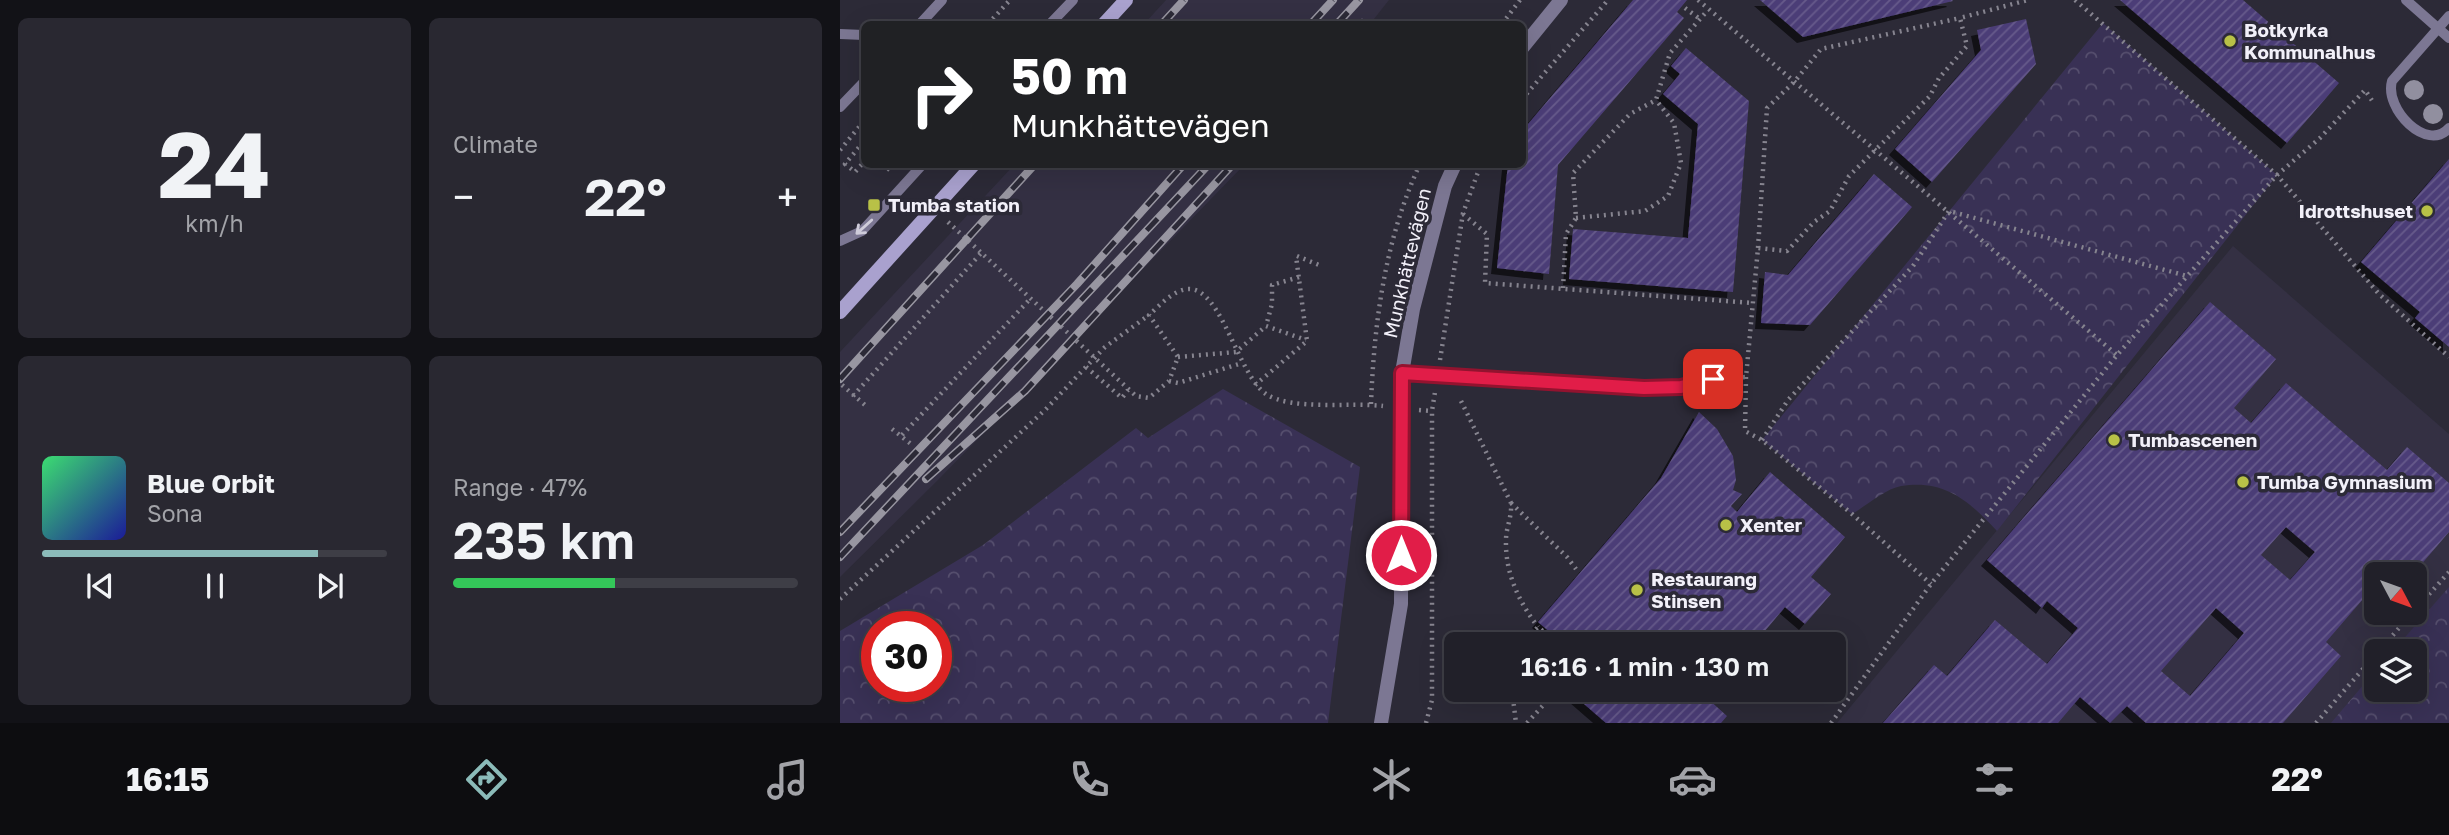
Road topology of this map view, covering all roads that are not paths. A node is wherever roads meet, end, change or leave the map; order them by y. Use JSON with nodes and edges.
{"nodes":[{"id":1,"x":942,"y":0,"type":"edge"},
{"id":2,"x":1073,"y":0,"type":"edge"},
{"id":3,"x":1126,"y":0,"type":"edge"},
{"id":4,"x":1562,"y":0,"type":"edge"},
{"id":5,"x":2406,"y":0,"type":"edge"},
{"id":6,"x":2449,"y":16,"type":"edge"},
{"id":7,"x":923,"y":21,"type":"edge"},
{"id":8,"x":1053,"y":21,"type":"edge"},
{"id":9,"x":1107,"y":21,"type":"edge"},
{"id":10,"x":2438,"y":28,"type":"junction"},
{"id":11,"x":840,"y":34,"type":"edge"},
{"id":12,"x":861,"y":35,"type":"edge"},
{"id":13,"x":2449,"y":38,"type":"edge"},
{"id":14,"x":1526,"y":43,"type":"edge"},
{"id":15,"x":861,"y":85,"type":"edge"},
{"id":16,"x":840,"y":107,"type":"edge"},
{"id":17,"x":2449,"y":128,"type":"edge"},
{"id":18,"x":919,"y":168,"type":"edge"},
{"id":19,"x":970,"y":168,"type":"edge"},
{"id":20,"x":1453,"y":168,"type":"edge"},
{"id":21,"x":840,"y":241,"type":"edge"},
{"id":22,"x":840,"y":312,"type":"edge"},
{"id":23,"x":1402,"y":373,"type":"junction"},
{"id":24,"x":1713,"y":379,"type":"road end"},
{"id":25,"x":1381,"y":723,"type":"edge"}],
"edges":[{"from":1,"to":7,"type":"lane"},
{"from":2,"to":8,"type":"lane"},
{"from":3,"to":9,"type":"main road"},
{"from":4,"to":14,"type":"street"},
{"from":5,"to":10,"type":"lane"},
{"from":6,"to":10,"type":"lane"},
{"from":10,"to":13,"type":"lane"},
{"from":10,"to":17,"type":"lane"},
{"from":11,"to":12,"type":"lane"},
{"from":15,"to":16,"type":"lane"},
{"from":18,"to":21,"type":"lane","one_way":true},
{"from":19,"to":22,"type":"main road"},
{"from":20,"to":23,"type":"street","name":"Munkhättevägen"},
{"from":23,"to":24,"type":"lane"},
{"from":23,"to":25,"type":"street","name":"Munkhättevägen"}]}
